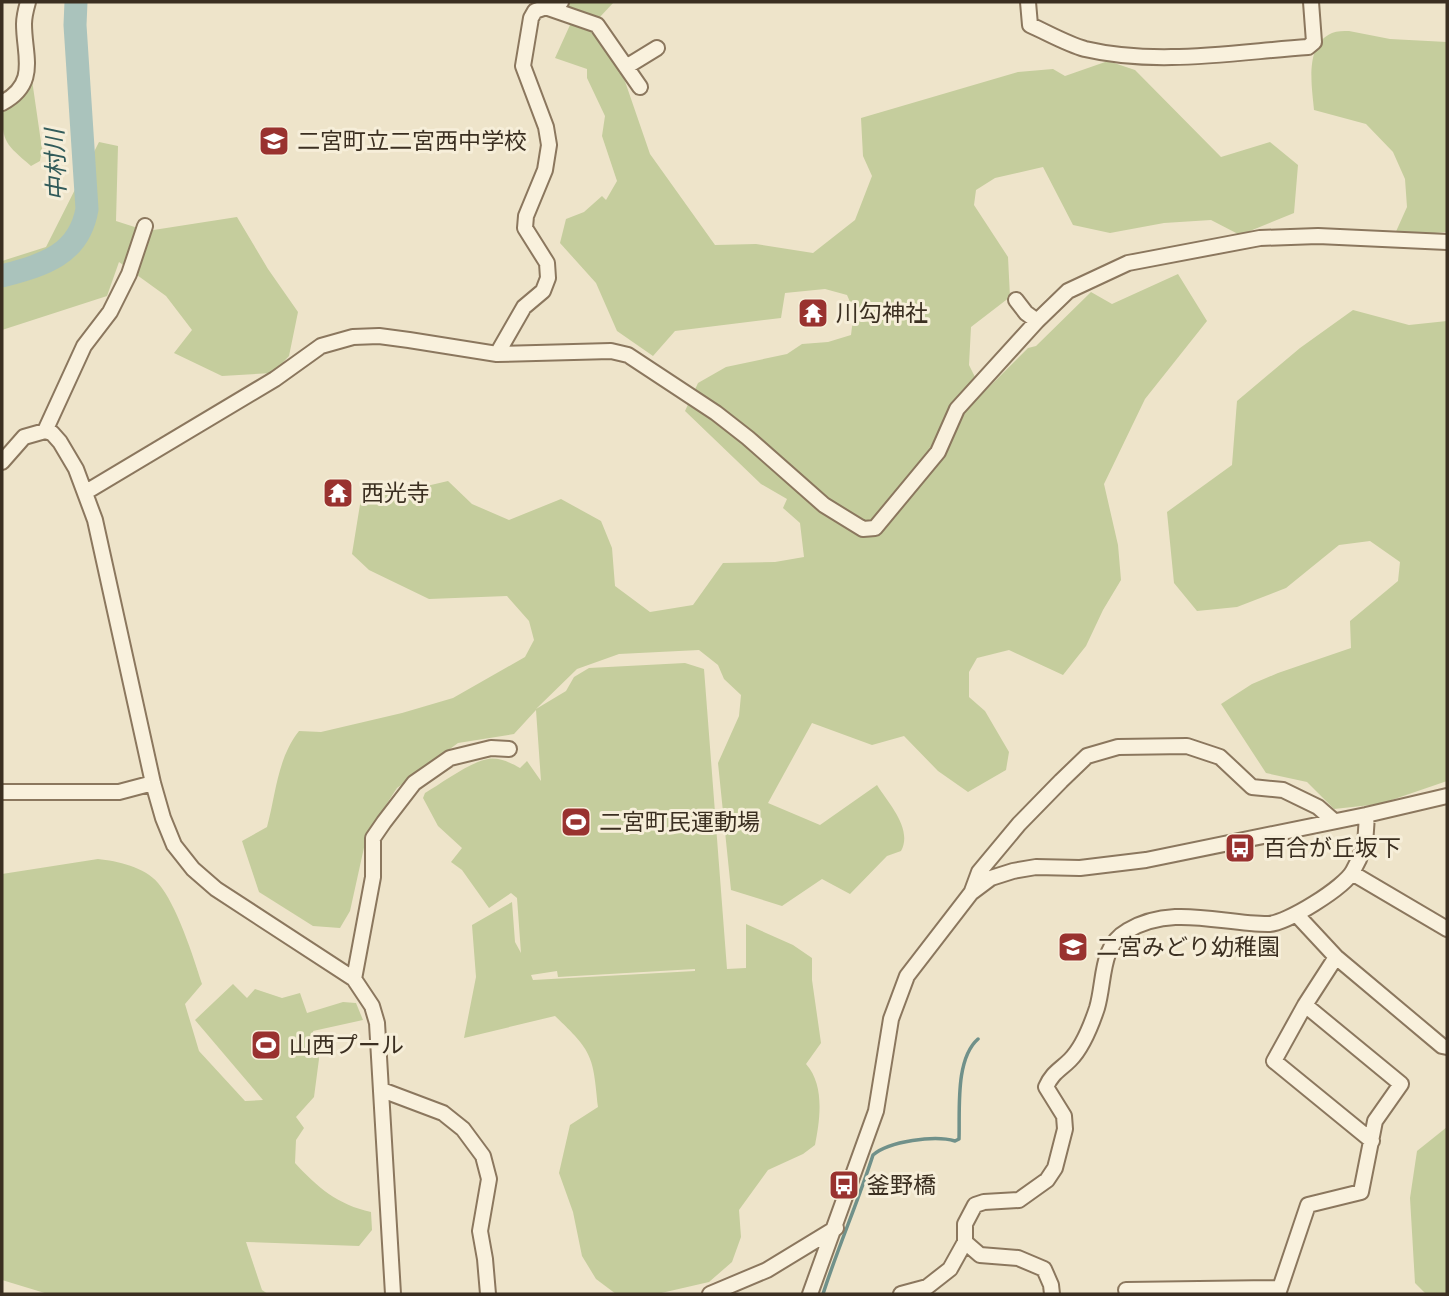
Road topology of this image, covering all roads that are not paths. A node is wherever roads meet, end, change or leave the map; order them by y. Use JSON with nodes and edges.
{"nodes":[{"id":1,"x":28,"y":2,"type":"edge"},
{"id":2,"x":561,"y":2,"type":"edge"},
{"id":3,"x":1028,"y":2,"type":"edge"},
{"id":4,"x":1311,"y":2,"type":"edge"},
{"id":5,"x":545,"y":7,"type":"junction"},
{"id":6,"x":658,"y":48,"type":"dead end"},
{"id":7,"x":626,"y":67,"type":"junction"},
{"id":8,"x":640,"y":87,"type":"dead end"},
{"id":9,"x":2,"y":103,"type":"edge"},
{"id":10,"x":145,"y":226,"type":"dead end"},
{"id":11,"x":1447,"y":242,"type":"edge"},
{"id":12,"x":1016,"y":300,"type":"dead end"},
{"id":13,"x":1037,"y":321,"type":"junction"},
{"id":14,"x":497,"y":354,"type":"junction"},
{"id":15,"x":46,"y":431,"type":"junction"},
{"id":16,"x":2,"y":462,"type":"edge"},
{"id":17,"x":86,"y":492,"type":"junction"},
{"id":18,"x":509,"y":749,"type":"dead end"},
{"id":19,"x":153,"y":783,"type":"junction"},
{"id":20,"x":2,"y":792,"type":"edge"},
{"id":21,"x":1447,"y":796,"type":"edge"},
{"id":22,"x":1366,"y":815,"type":"junction"},
{"id":23,"x":1334,"y":821,"type":"junction"},
{"id":24,"x":1352,"y":873,"type":"junction"},
{"id":25,"x":971,"y":893,"type":"junction"},
{"id":26,"x":1296,"y":914,"type":"junction"},
{"id":27,"x":1447,"y":929,"type":"edge"},
{"id":28,"x":1336,"y":957,"type":"junction"},
{"id":29,"x":354,"y":979,"type":"junction"},
{"id":30,"x":1305,"y":1005,"type":"junction"},
{"id":31,"x":1447,"y":1047,"type":"edge"},
{"id":32,"x":382,"y":1090,"type":"junction"},
{"id":33,"x":1372,"y":1141,"type":"junction"},
{"id":34,"x":836,"y":1228,"type":"junction"},
{"id":35,"x":965,"y":1242,"type":"junction"},
{"id":36,"x":1126,"y":1290,"type":"dead end"},
{"id":37,"x":1279,"y":1291,"type":"edge"},
{"id":38,"x":393,"y":1294,"type":"edge"},
{"id":39,"x":488,"y":1294,"type":"edge"},
{"id":40,"x":710,"y":1294,"type":"edge"},
{"id":41,"x":810,"y":1294,"type":"edge"},
{"id":42,"x":901,"y":1294,"type":"edge"},
{"id":43,"x":1052,"y":1294,"type":"edge"}],
"edges":[{"from":1,"to":9,"type":"street"},
{"from":2,"to":5,"type":"street"},
{"from":3,"to":4,"type":"street"},
{"from":5,"to":7,"type":"street"},
{"from":5,"to":14,"type":"street"},
{"from":6,"to":7,"type":"street"},
{"from":7,"to":8,"type":"street"},
{"from":10,"to":15,"type":"street"},
{"from":11,"to":13,"type":"street"},
{"from":12,"to":13,"type":"street"},
{"from":13,"to":14,"type":"street"},
{"from":14,"to":17,"type":"street"},
{"from":15,"to":16,"type":"street"},
{"from":15,"to":17,"type":"street"},
{"from":17,"to":19,"type":"street"},
{"from":18,"to":29,"type":"street"},
{"from":19,"to":20,"type":"street"},
{"from":19,"to":29,"type":"street"},
{"from":21,"to":22,"type":"street"},
{"from":22,"to":23,"type":"street"},
{"from":22,"to":24,"type":"street"},
{"from":23,"to":25,"type":"street"},
{"from":23,"to":25,"type":"street"},
{"from":24,"to":26,"type":"street"},
{"from":24,"to":27,"type":"street"},
{"from":25,"to":34,"type":"street"},
{"from":26,"to":28,"type":"street"},
{"from":26,"to":35,"type":"street"},
{"from":28,"to":30,"type":"street"},
{"from":28,"to":31,"type":"street"},
{"from":29,"to":32,"type":"street"},
{"from":30,"to":33,"type":"street"},
{"from":30,"to":33,"type":"street"},
{"from":32,"to":38,"type":"street"},
{"from":32,"to":39,"type":"street"},
{"from":33,"to":37,"type":"street"},
{"from":34,"to":40,"type":"street"},
{"from":34,"to":41,"type":"street"},
{"from":35,"to":42,"type":"street"},
{"from":35,"to":43,"type":"street"},
{"from":36,"to":37,"type":"street"}]}
